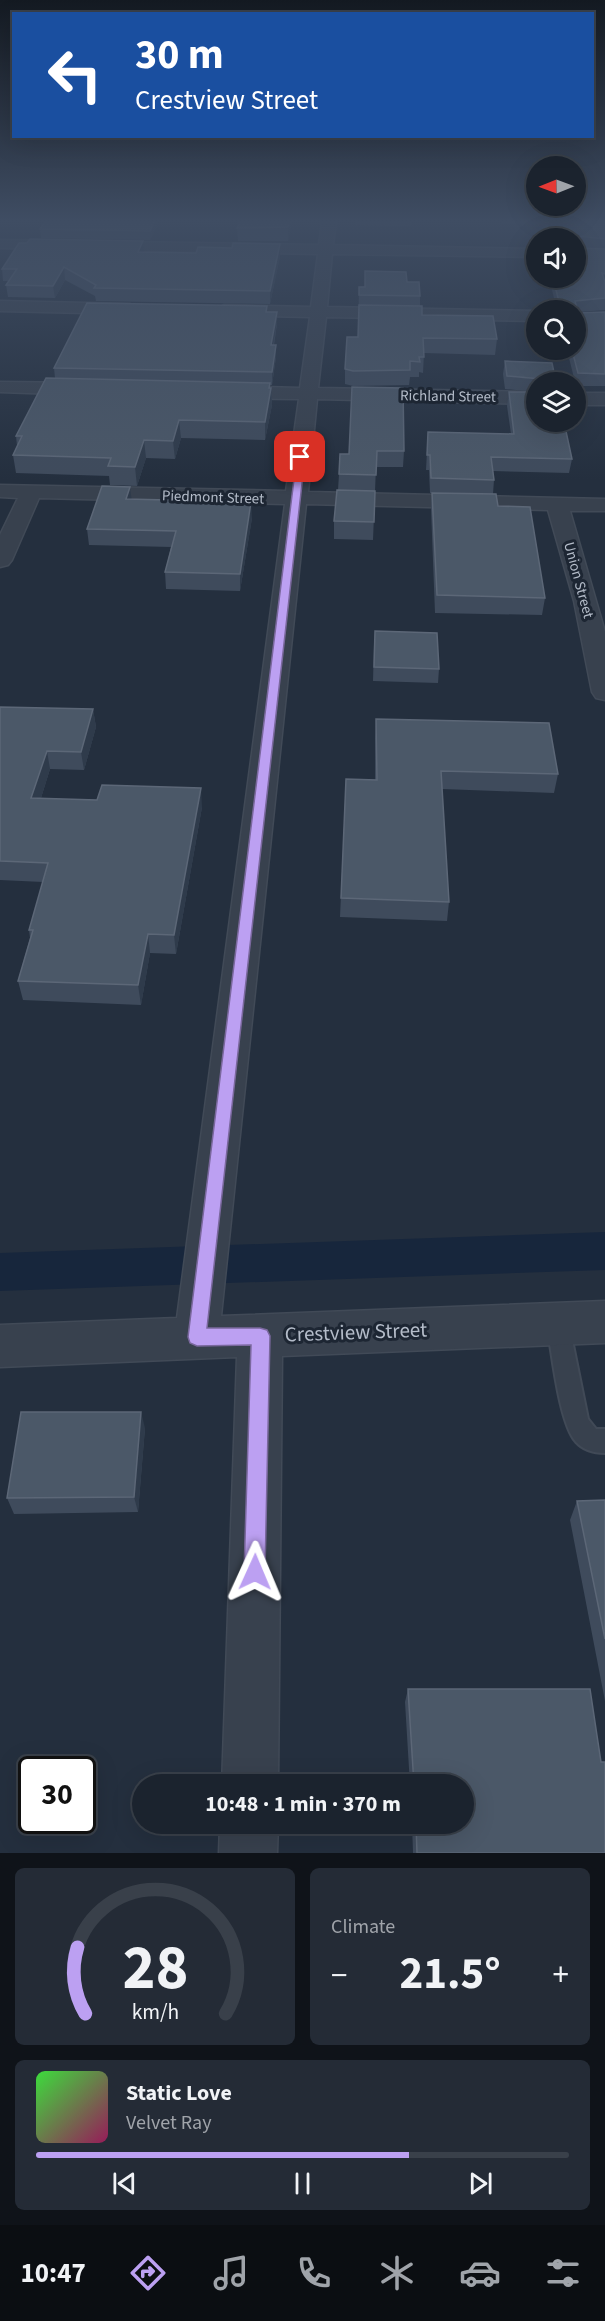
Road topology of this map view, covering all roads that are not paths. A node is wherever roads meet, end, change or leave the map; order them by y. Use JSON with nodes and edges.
{"nodes":[{"id":1,"x":70,"y":307,"type":"edge"},
{"id":2,"x":320,"y":307,"type":"edge"},
{"id":3,"x":142,"y":309,"type":"edge"},
{"id":4,"x":212,"y":310,"type":"edge"},
{"id":5,"x":319,"y":312,"type":"junction"},
{"id":6,"x":526,"y":316,"type":"edge"},
{"id":7,"x":0,"y":387,"type":"edge"},
{"id":8,"x":107,"y":389,"type":"edge"},
{"id":9,"x":213,"y":392,"type":"edge"},
{"id":10,"x":308,"y":394,"type":"junction"},
{"id":11,"x":526,"y":398,"type":"edge"},
{"id":12,"x":586,"y":399,"type":"edge"},
{"id":13,"x":605,"y":399,"type":"edge"},
{"id":14,"x":0,"y":491,"type":"edge"},
{"id":15,"x":31,"y":492,"type":"junction"},
{"id":16,"x":296,"y":499,"type":"junction"},
{"id":17,"x":557,"y":504,"type":"junction"},
{"id":18,"x":605,"y":505,"type":"edge"},
{"id":19,"x":0,"y":560,"type":"edge"},
{"id":20,"x":605,"y":692,"type":"edge"},
{"id":21,"x":199,"y":1319,"type":"junction"},
{"id":22,"x":605,"y":1322,"type":"edge"},
{"id":23,"x":558,"y":1324,"type":"junction"},
{"id":24,"x":260,"y":1336,"type":"junction"},
{"id":25,"x":0,"y":1346,"type":"edge"},
{"id":26,"x":605,"y":1441,"type":"edge"},
{"id":27,"x":250,"y":1774,"type":"edge"},
{"id":28,"x":249,"y":1834,"type":"edge"},
{"id":29,"x":248,"y":1853,"type":"edge"}],
"edges":[{"from":1,"to":3,"type":"street"},
{"from":2,"to":5,"type":"street"},
{"from":4,"to":5,"type":"street"},
{"from":5,"to":6,"type":"street"},
{"from":5,"to":10,"type":"street"},
{"from":7,"to":8,"type":"street"},
{"from":9,"to":10,"type":"street","name":"Richland Street"},
{"from":10,"to":11,"type":"street","name":"Richland Street"},
{"from":10,"to":16,"type":"street"},
{"from":12,"to":13,"type":"street"},
{"from":14,"to":15,"type":"street","name":"Piedmont Street"},
{"from":15,"to":16,"type":"street","name":"Piedmont Street"},
{"from":15,"to":19,"type":"street"},
{"from":16,"to":17,"type":"street","name":"Piedmont Street"},
{"from":16,"to":21,"type":"street"},
{"from":17,"to":18,"type":"street","name":"Piedmont Street"},
{"from":17,"to":20,"type":"street","name":"Union Street"},
{"from":21,"to":24,"type":"street","name":"Crestview Street"},
{"from":21,"to":25,"type":"street","name":"Crestview Street"},
{"from":22,"to":23,"type":"street","name":"Crestview Street"},
{"from":23,"to":24,"type":"street","name":"Crestview Street"},
{"from":23,"to":26,"type":"lane"},
{"from":24,"to":27,"type":"street"},
{"from":28,"to":29,"type":"street"}]}
